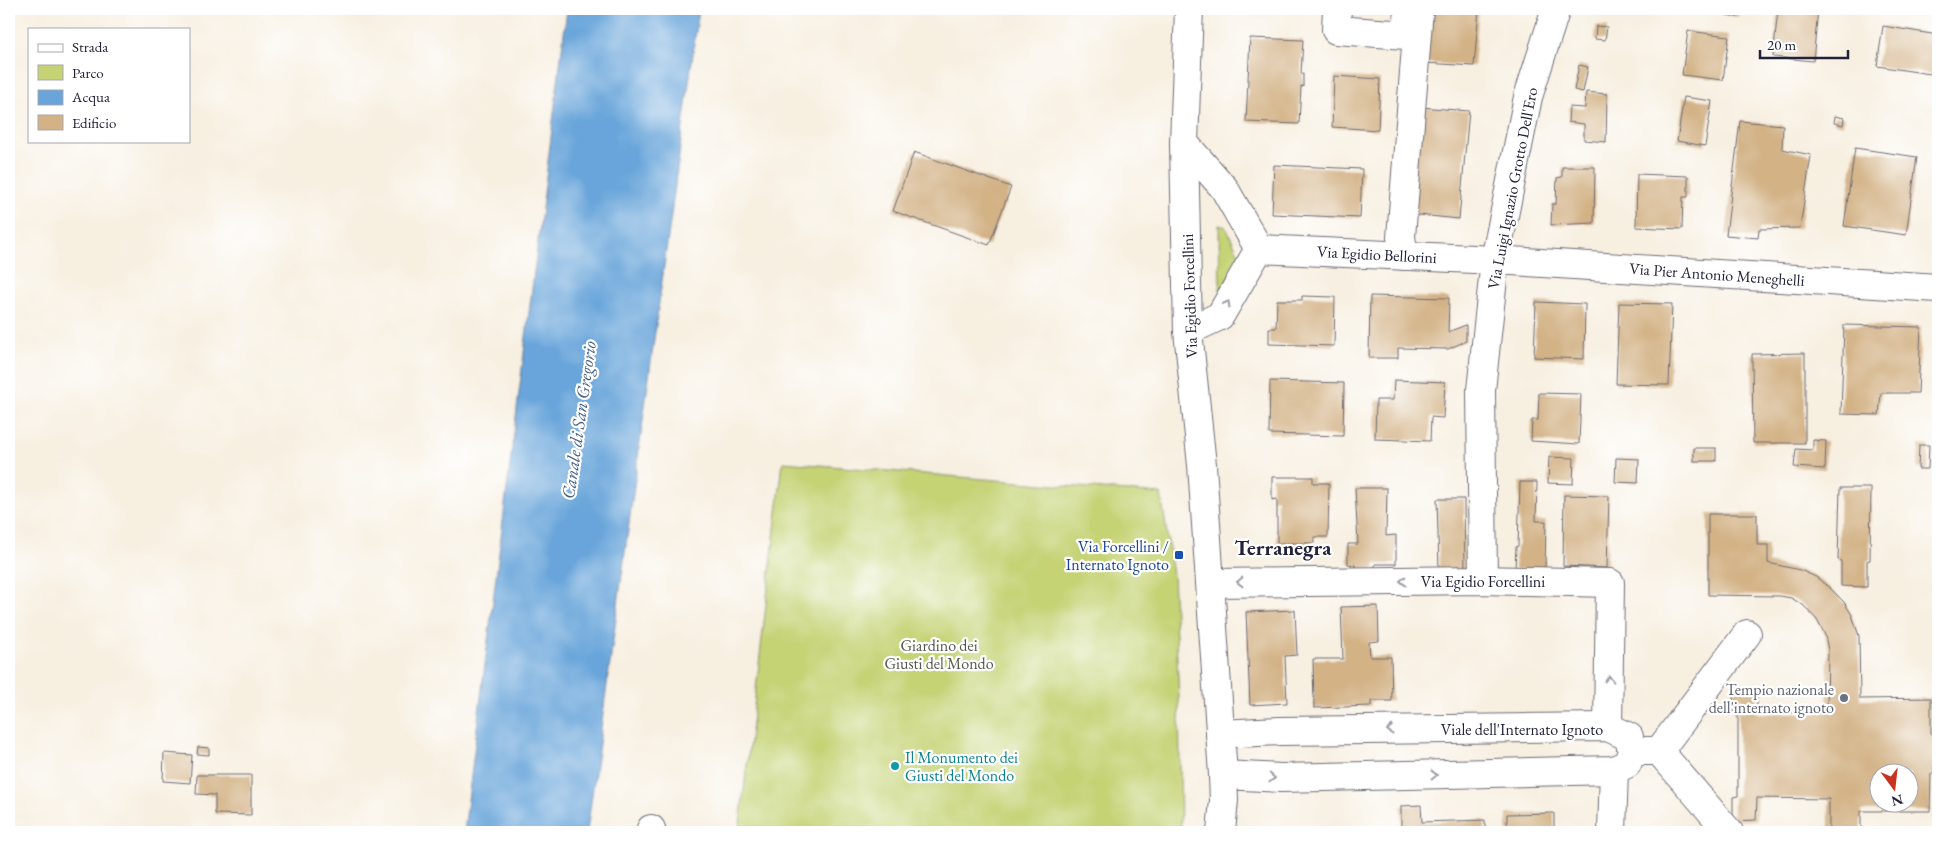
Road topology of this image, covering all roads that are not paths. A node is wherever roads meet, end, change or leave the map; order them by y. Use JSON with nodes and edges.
{"nodes":[{"id":1,"x":1189,"y":9,"type":"edge"},
{"id":2,"x":1337,"y":9,"type":"edge"},
{"id":3,"x":1408,"y":9,"type":"edge"},
{"id":4,"x":1419,"y":9,"type":"edge"},
{"id":5,"x":1556,"y":9,"type":"edge"},
{"id":6,"x":1184,"y":143,"type":"junction"},
{"id":7,"x":1259,"y":249,"type":"junction"},
{"id":8,"x":1404,"y":256,"type":"junction"},
{"id":9,"x":1495,"y":260,"type":"junction"},
{"id":10,"x":1938,"y":288,"type":"edge"},
{"id":11,"x":1188,"y":331,"type":"junction"},
{"id":12,"x":1483,"y":574,"type":"junction"},
{"id":13,"x":1211,"y":583,"type":"junction"},
{"id":14,"x":1747,"y":634,"type":"dead end"},
{"id":15,"x":1608,"y":727,"type":"junction"},
{"id":16,"x":1220,"y":734,"type":"junction"},
{"id":17,"x":1660,"y":751,"type":"junction"},
{"id":18,"x":1623,"y":761,"type":"junction"},
{"id":19,"x":1223,"y":775,"type":"junction"},
{"id":20,"x":1221,"y":832,"type":"edge"},
{"id":21,"x":1612,"y":832,"type":"edge"},
{"id":22,"x":1730,"y":832,"type":"edge"}],
"edges":[{"from":1,"to":6,"type":"street","name":"Via Egidio Forcellini"},
{"from":2,"to":3,"type":"street"},
{"from":4,"to":8,"type":"street"},
{"from":5,"to":9,"type":"street","name":"Via Luigi Ignazio Grotto Dell'Ero"},
{"from":6,"to":7,"type":"street"},
{"from":6,"to":11,"type":"street","name":"Via Egidio Forcellini"},
{"from":7,"to":8,"type":"street","name":"Via Egidio Bellorini"},
{"from":11,"to":7,"type":"street","one_way":true},
{"from":8,"to":9,"type":"street","name":"Via Egidio Bellorini"},
{"from":9,"to":10,"type":"street","name":"Via Pier Antonio Meneghelli"},
{"from":9,"to":12,"type":"street","name":"Via Luigi Ignazio Grotto Dell'Ero"},
{"from":11,"to":13,"type":"street","name":"Via Egidio Forcellini"},
{"from":12,"to":13,"type":"street","name":"Via Egidio Forcellini","one_way":true},
{"from":15,"to":12,"type":"street","name":"Via Egidio Forcellini","one_way":true},
{"from":13,"to":16,"type":"street","name":"Via Egidio Forcellini"},
{"from":14,"to":17,"type":"street"},
{"from":15,"to":16,"type":"street","name":"Viale dell'Internato Ignoto","one_way":true},
{"from":15,"to":18,"type":"street","name":"Viale dell'Internato Ignoto"},
{"from":16,"to":19,"type":"street","name":"Via Egidio Forcellini"},
{"from":17,"to":18,"type":"street"},
{"from":17,"to":22,"type":"street"},
{"from":19,"to":18,"type":"street","one_way":true},
{"from":18,"to":21,"type":"street"},
{"from":19,"to":20,"type":"street","name":"Via Egidio Forcellini"}]}
